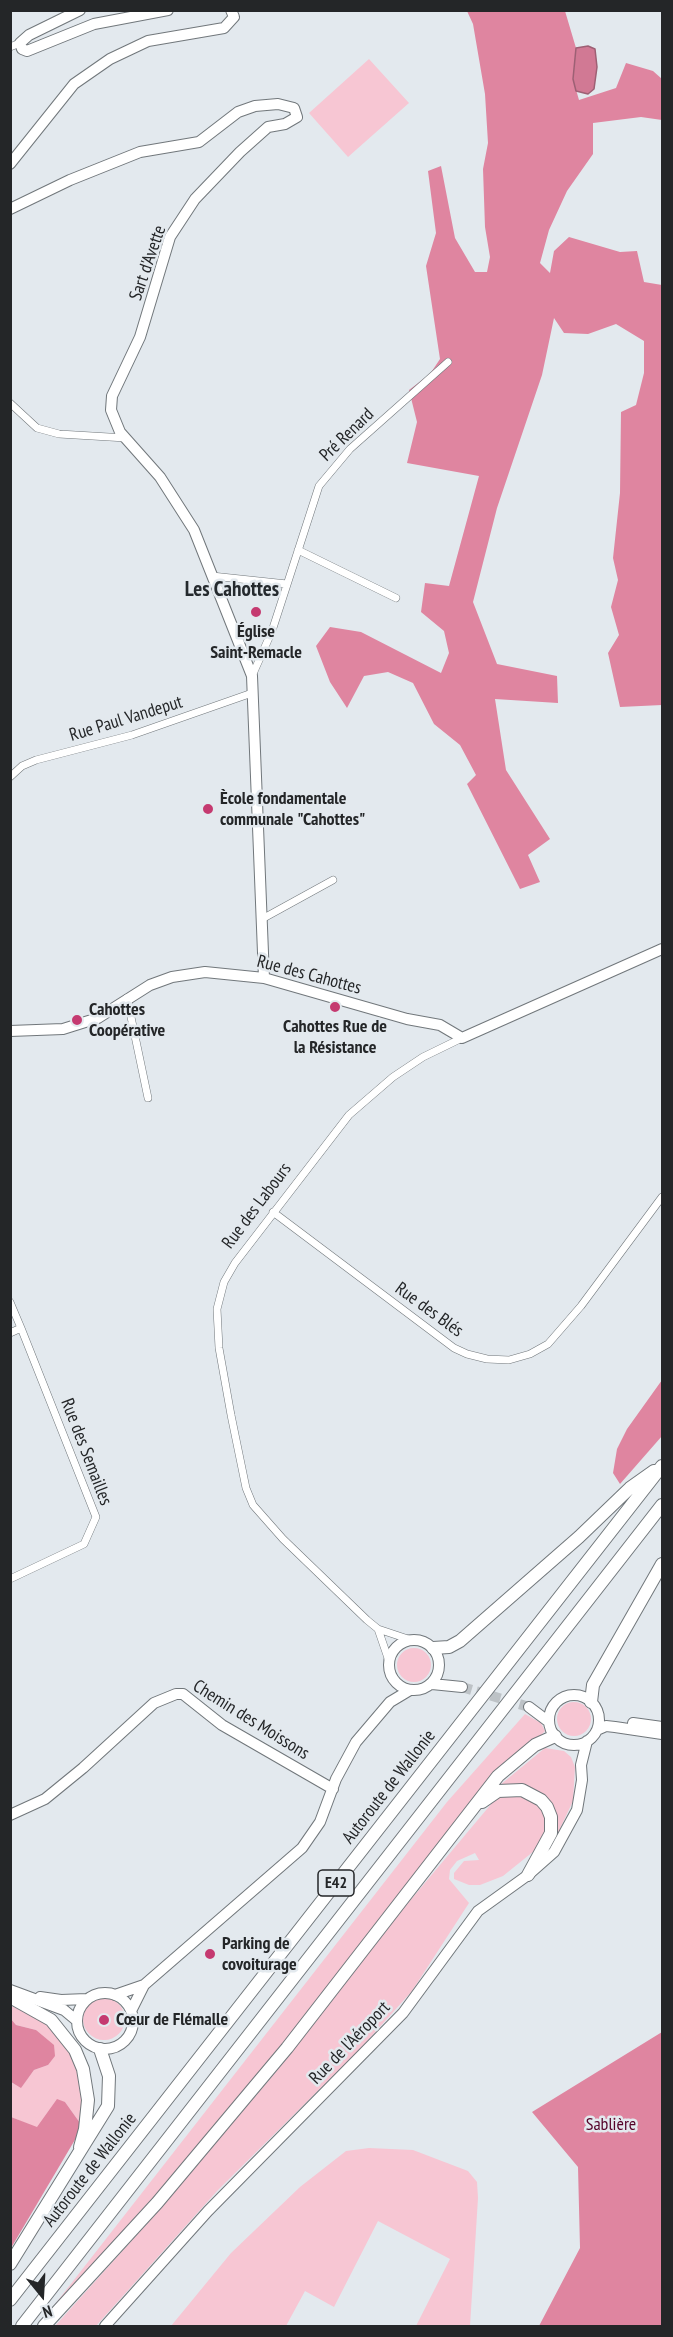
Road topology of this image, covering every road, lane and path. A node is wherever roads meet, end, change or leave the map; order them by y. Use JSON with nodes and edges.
{"nodes":[{"id":1,"x":80,"y":10,"type":"edge"},
{"id":2,"x":168,"y":10,"type":"edge"},
{"id":3,"x":231,"y":10,"type":"edge"},
{"id":4,"x":15,"y":45,"type":"edge"},
{"id":5,"x":10,"y":164,"type":"edge"},
{"id":6,"x":10,"y":209,"type":"edge"},
{"id":7,"x":448,"y":362,"type":"dead end"},
{"id":8,"x":10,"y":403,"type":"edge"},
{"id":9,"x":126,"y":438,"type":"junction"},
{"id":10,"x":298,"y":550,"type":"junction"},
{"id":11,"x":211,"y":576,"type":"junction"},
{"id":12,"x":287,"y":584,"type":"junction"},
{"id":13,"x":396,"y":598,"type":"dead end"},
{"id":14,"x":252,"y":676,"type":"junction"},
{"id":15,"x":252,"y":693,"type":"junction"},
{"id":16,"x":10,"y":777,"type":"edge"},
{"id":17,"x":333,"y":880,"type":"dead end"},
{"id":18,"x":262,"y":919,"type":"junction"},
{"id":19,"x":663,"y":949,"type":"edge"},
{"id":20,"x":264,"y":978,"type":"junction"},
{"id":21,"x":127,"y":998,"type":"junction"},
{"id":22,"x":10,"y":1031,"type":"edge"},
{"id":23,"x":462,"y":1038,"type":"junction"},
{"id":24,"x":149,"y":1097,"type":"dead end"},
{"id":25,"x":663,"y":1197,"type":"edge"},
{"id":26,"x":273,"y":1212,"type":"junction"},
{"id":27,"x":10,"y":1302,"type":"edge"},
{"id":28,"x":21,"y":1328,"type":"junction"},
{"id":29,"x":10,"y":1333,"type":"edge"},
{"id":30,"x":663,"y":1466,"type":"edge"},
{"id":31,"x":663,"y":1505,"type":"edge"},
{"id":32,"x":663,"y":1564,"type":"edge"},
{"id":33,"x":10,"y":1579,"type":"edge"},
{"id":34,"x":378,"y":1629,"type":"junction"},
{"id":35,"x":411,"y":1640,"type":"junction"},
{"id":36,"x":433,"y":1648,"type":"junction"},
{"id":37,"x":389,"y":1661,"type":"junction"},
{"id":38,"x":439,"y":1670,"type":"junction"},
{"id":39,"x":392,"y":1677,"type":"junction"},
{"id":40,"x":432,"y":1684,"type":"junction"},
{"id":41,"x":410,"y":1690,"type":"junction"},
{"id":42,"x":390,"y":1702,"type":"junction"},
{"id":43,"x":591,"y":1702,"type":"junction"},
{"id":44,"x":553,"y":1707,"type":"junction"},
{"id":45,"x":599,"y":1715,"type":"junction"},
{"id":46,"x":549,"y":1722,"type":"junction"},
{"id":47,"x":663,"y":1727,"type":"edge"},
{"id":48,"x":597,"y":1730,"type":"junction"},
{"id":49,"x":663,"y":1734,"type":"edge"},
{"id":50,"x":560,"y":1739,"type":"junction"},
{"id":51,"x":587,"y":1741,"type":"junction"},
{"id":52,"x":581,"y":1766,"type":"junction"},
{"id":53,"x":333,"y":1789,"type":"junction"},
{"id":54,"x":469,"y":1812,"type":"junction"},
{"id":55,"x":10,"y":1815,"type":"edge"},
{"id":56,"x":528,"y":1875,"type":"junction"},
{"id":57,"x":144,"y":1986,"type":"junction"},
{"id":58,"x":10,"y":1990,"type":"edge"},
{"id":59,"x":29,"y":1995,"type":"junction"},
{"id":60,"x":115,"y":1995,"type":"junction"},
{"id":61,"x":10,"y":1997,"type":"edge"},
{"id":62,"x":87,"y":1999,"type":"junction"},
{"id":63,"x":131,"y":2011,"type":"junction"},
{"id":64,"x":76,"y":2020,"type":"junction"},
{"id":65,"x":100,"y":2049,"type":"junction"},
{"id":66,"x":70,"y":2170,"type":"junction"},
{"id":67,"x":10,"y":2264,"type":"edge"},
{"id":68,"x":10,"y":2300,"type":"edge"},
{"id":69,"x":22,"y":2326,"type":"edge"},
{"id":70,"x":44,"y":2326,"type":"edge"},
{"id":71,"x":105,"y":2326,"type":"edge"}],
"edges":[{"from":1,"to":4,"type":"street"},
{"from":2,"to":4,"type":"street"},
{"from":3,"to":5,"type":"street"},
{"from":6,"to":9,"type":"street","name":"Sart d'Avette"},
{"from":7,"to":10,"type":"street","name":"Pré Renard"},
{"from":8,"to":9,"type":"street"},
{"from":9,"to":11,"type":"street","name":"Sart d'Avette"},
{"from":10,"to":12,"type":"street","name":"Pré Renard"},
{"from":10,"to":13,"type":"street"},
{"from":11,"to":12,"type":"street"},
{"from":11,"to":14,"type":"street","name":"Sart d'Avette"},
{"from":12,"to":14,"type":"street","name":"Pré Renard"},
{"from":14,"to":15,"type":"street"},
{"from":15,"to":16,"type":"street","name":"Rue Paul Vandeput"},
{"from":15,"to":18,"type":"street"},
{"from":17,"to":18,"type":"street"},
{"from":18,"to":20,"type":"street"},
{"from":19,"to":23,"type":"street","name":"Rue des Labours"},
{"from":20,"to":21,"type":"street","name":"Rue des Cahottes"},
{"from":20,"to":23,"type":"street","name":"Rue des Cahottes"},
{"from":21,"to":22,"type":"street","name":"Rue des Cahottes"},
{"from":21,"to":24,"type":"street"},
{"from":23,"to":26,"type":"street","name":"Rue des Labours"},
{"from":25,"to":26,"type":"street","name":"Rue des Blés"},
{"from":26,"to":34,"type":"street","name":"Rue des Labours"},
{"from":27,"to":28,"type":"street","name":"Rue des Semailles"},
{"from":28,"to":29,"type":"street"},
{"from":28,"to":33,"type":"street","name":"Rue des Semailles"},
{"from":30,"to":36,"type":"highway"},
{"from":30,"to":68,"type":"highway","name":"Autoroute de Wallonie","number":"E42"},
{"from":31,"to":69,"type":"highway","number":"E42"},
{"from":32,"to":43,"type":"highway"},
{"from":34,"to":35,"type":"street","name":"Rue des Labours"},
{"from":34,"to":37,"type":"street","name":"Rue des Labours"},
{"from":35,"to":36,"type":"street"},
{"from":35,"to":37,"type":"street"},
{"from":36,"to":38,"type":"street"},
{"from":37,"to":39,"type":"street"},
{"from":38,"to":40,"type":"street"},
{"from":38,"to":40,"type":"street"},
{"from":39,"to":41,"type":"street"},
{"from":39,"to":42,"type":"street"},
{"from":40,"to":41,"type":"street"},
{"from":41,"to":42,"type":"street"},
{"from":42,"to":53,"type":"street"},
{"from":43,"to":44,"type":"street"},
{"from":43,"to":45,"type":"street"},
{"from":44,"to":46,"type":"street"},
{"from":44,"to":46,"type":"street"},
{"from":45,"to":47,"type":"street"},
{"from":45,"to":48,"type":"street"},
{"from":46,"to":50,"type":"street"},
{"from":48,"to":49,"type":"street"},
{"from":48,"to":51,"type":"street"},
{"from":50,"to":51,"type":"street"},
{"from":50,"to":52,"type":"street"},
{"from":50,"to":54,"type":"highway"},
{"from":51,"to":52,"type":"street","name":"Rue de l'Aéroport"},
{"from":52,"to":56,"type":"street","name":"Rue de l'Aéroport"},
{"from":53,"to":55,"type":"street","name":"Chemin des Moissons"},
{"from":53,"to":57,"type":"street"},
{"from":54,"to":56,"type":"highway"},
{"from":54,"to":70,"type":"highway"},
{"from":56,"to":71,"type":"street","name":"Rue de l'Aéroport"},
{"from":57,"to":60,"type":"street"},
{"from":57,"to":63,"type":"street"},
{"from":58,"to":59,"type":"street"},
{"from":59,"to":62,"type":"street"},
{"from":59,"to":64,"type":"street"},
{"from":60,"to":62,"type":"street"},
{"from":60,"to":63,"type":"street"},
{"from":61,"to":66,"type":"highway"},
{"from":62,"to":64,"type":"street"},
{"from":63,"to":65,"type":"street"},
{"from":64,"to":65,"type":"street"},
{"from":65,"to":66,"type":"highway"},
{"from":66,"to":67,"type":"highway"}]}
